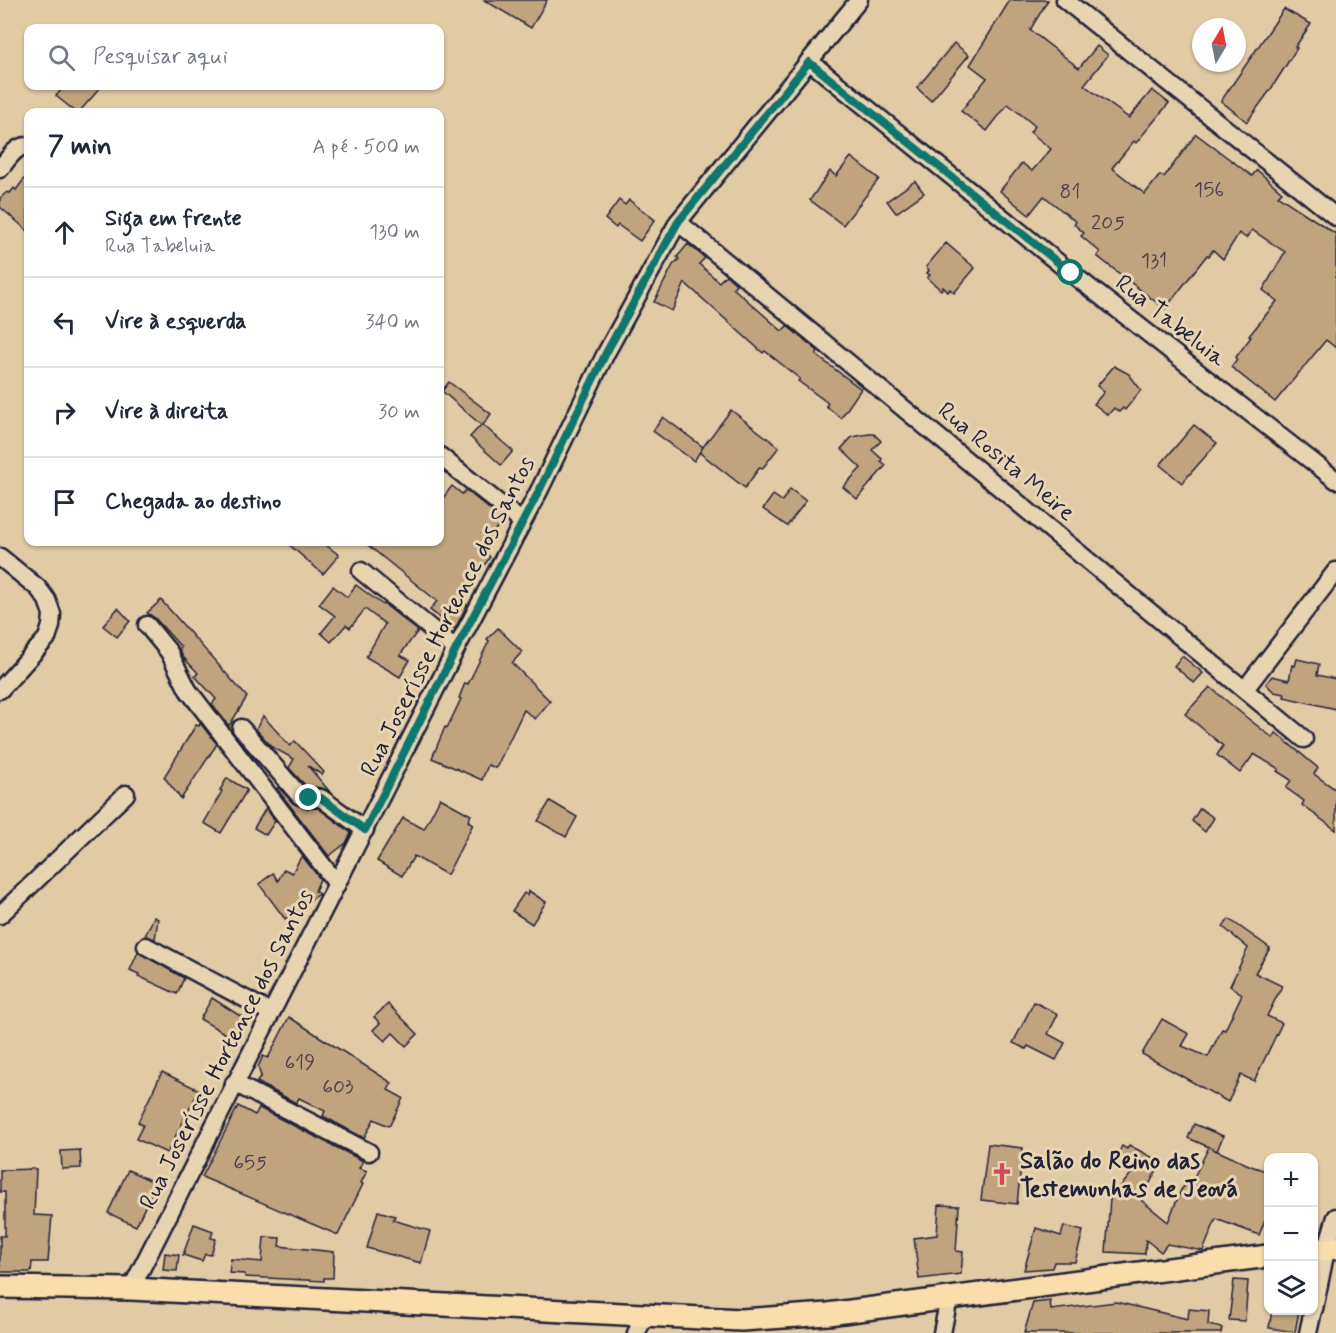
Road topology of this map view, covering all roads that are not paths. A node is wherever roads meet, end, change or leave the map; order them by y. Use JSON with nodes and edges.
{"nodes":[{"id":1,"x":859,"y":0,"type":"edge"},
{"id":2,"x":1065,"y":0,"type":"edge"},
{"id":3,"x":809,"y":62,"type":"junction"},
{"id":4,"x":24,"y":147,"type":"edge"},
{"id":5,"x":0,"y":169,"type":"edge"},
{"id":6,"x":1336,"y":217,"type":"edge"},
{"id":7,"x":678,"y":222,"type":"junction"},
{"id":8,"x":444,"y":459,"type":"edge"},
{"id":9,"x":1336,"y":480,"type":"edge"},
{"id":10,"x":522,"y":522,"type":"junction"},
{"id":11,"x":0,"y":556,"type":"edge"},
{"id":12,"x":361,"y":571,"type":"dead end"},
{"id":13,"x":1336,"y":572,"type":"edge"},
{"id":14,"x":147,"y":625,"type":"dead end"},
{"id":15,"x":456,"y":649,"type":"junction"},
{"id":16,"x":1245,"y":689,"type":"junction"},
{"id":17,"x":0,"y":690,"type":"edge"},
{"id":18,"x":241,"y":728,"type":"dead end"},
{"id":19,"x":1304,"y":739,"type":"dead end"},
{"id":20,"x":126,"y":794,"type":"dead end"},
{"id":21,"x":365,"y":830,"type":"junction"},
{"id":22,"x":337,"y":884,"type":"junction"},
{"id":23,"x":0,"y":915,"type":"edge"},
{"id":24,"x":146,"y":945,"type":"dead end"},
{"id":25,"x":270,"y":1012,"type":"junction"},
{"id":26,"x":234,"y":1083,"type":"junction"},
{"id":27,"x":369,"y":1152,"type":"dead end"},
{"id":28,"x":1336,"y":1217,"type":"edge"},
{"id":29,"x":1325,"y":1250,"type":"edge"},
{"id":30,"x":1264,"y":1257,"type":"edge"},
{"id":31,"x":1318,"y":1285,"type":"edge"},
{"id":32,"x":0,"y":1287,"type":"edge"},
{"id":33,"x":131,"y":1289,"type":"junction"},
{"id":34,"x":949,"y":1298,"type":"junction"},
{"id":35,"x":1312,"y":1315,"type":"edge"},
{"id":36,"x":641,"y":1324,"type":"edge"},
{"id":37,"x":942,"y":1333,"type":"edge"},
{"id":38,"x":1308,"y":1333,"type":"edge"}],
"edges":[{"from":1,"to":3,"type":"street","name":"Rua Joserísse Hortence dos Santos"},
{"from":2,"to":6,"type":"street"},
{"from":3,"to":7,"type":"street","name":"Rua Joserísse Hortence dos Santos"},
{"from":3,"to":9,"type":"street","name":"Rua Tabeluia"},
{"from":4,"to":5,"type":"street"},
{"from":7,"to":10,"type":"street","name":"Rua Joserísse Hortence dos Santos"},
{"from":7,"to":16,"type":"street","name":"Rua Rosita Meire"},
{"from":8,"to":10,"type":"street"},
{"from":10,"to":15,"type":"street","name":"Rua Joserísse Hortence dos Santos"},
{"from":11,"to":17,"type":"street"},
{"from":12,"to":15,"type":"street"},
{"from":13,"to":16,"type":"street"},
{"from":14,"to":22,"type":"street"},
{"from":15,"to":21,"type":"street","name":"Rua Joserísse Hortence dos Santos"},
{"from":16,"to":19,"type":"street","name":"Rua Rosita Meire"},
{"from":18,"to":21,"type":"street"},
{"from":20,"to":23,"type":"street"},
{"from":21,"to":22,"type":"street","name":"Rua Joserísse Hortence dos Santos"},
{"from":22,"to":25,"type":"street","name":"Rua Joserísse Hortence dos Santos"},
{"from":24,"to":25,"type":"street"},
{"from":25,"to":26,"type":"street","name":"Rua Joserísse Hortence dos Santos"},
{"from":26,"to":27,"type":"street"},
{"from":26,"to":33,"type":"street","name":"Rua Joserísse Hortence dos Santos"},
{"from":28,"to":29,"type":"street"},
{"from":29,"to":31,"type":"street"},
{"from":30,"to":34,"type":"main road"},
{"from":32,"to":33,"type":"main road"},
{"from":33,"to":36,"type":"main road"},
{"from":34,"to":36,"type":"main road"},
{"from":34,"to":37,"type":"street"},
{"from":35,"to":38,"type":"street"}]}
